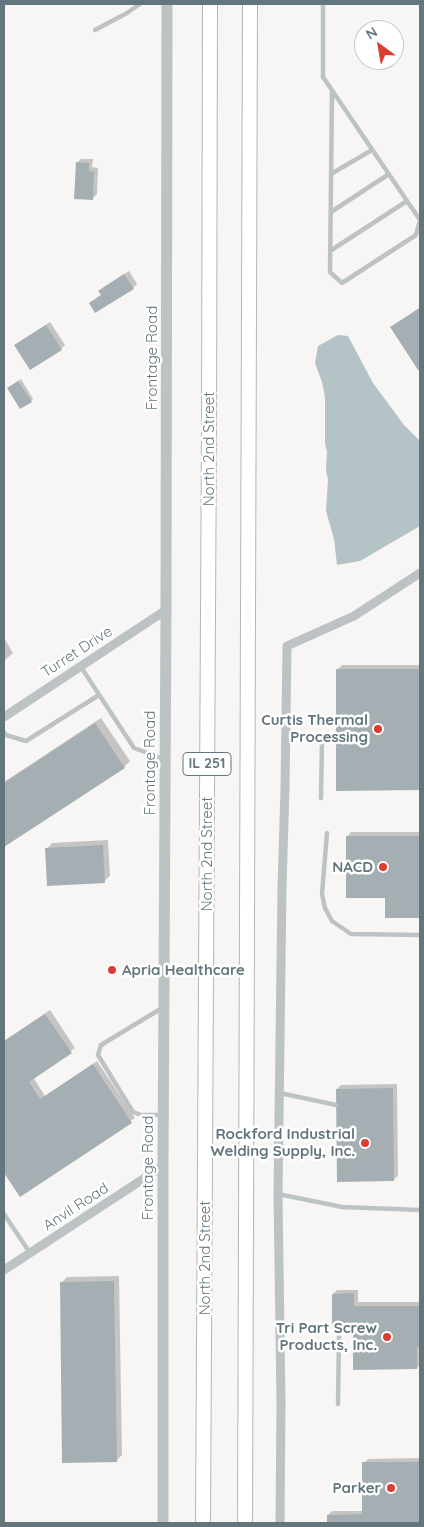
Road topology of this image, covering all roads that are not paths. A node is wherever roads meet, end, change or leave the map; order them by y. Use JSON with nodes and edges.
{"nodes":[{"id":1,"x":140,"y":4,"type":"edge"},
{"id":2,"x":167,"y":4,"type":"edge"},
{"id":3,"x":210,"y":4,"type":"edge"},
{"id":4,"x":250,"y":4,"type":"edge"},
{"id":5,"x":323,"y":4,"type":"edge"},
{"id":6,"x":95,"y":30,"type":"dead end"},
{"id":7,"x":332,"y":92,"type":"junction"},
{"id":8,"x":372,"y":150,"type":"junction"},
{"id":9,"x":331,"y":174,"type":"junction"},
{"id":10,"x":389,"y":174,"type":"junction"},
{"id":11,"x":407,"y":201,"type":"junction"},
{"id":12,"x":331,"y":212,"type":"junction"},
{"id":13,"x":330,"y":251,"type":"junction"},
{"id":14,"x":420,"y":573,"type":"edge"},
{"id":15,"x":166,"y":610,"type":"junction"},
{"id":16,"x":81,"y":667,"type":"junction"},
{"id":17,"x":99,"y":695,"type":"junction"},
{"id":18,"x":4,"y":717,"type":"edge"},
{"id":19,"x":4,"y":736,"type":"edge"},
{"id":20,"x":322,"y":737,"type":"dead end"},
{"id":21,"x":165,"y":759,"type":"junction"},
{"id":22,"x":321,"y":798,"type":"dead end"},
{"id":23,"x":327,"y":833,"type":"dead end"},
{"id":24,"x":420,"y":935,"type":"edge"},
{"id":25,"x":164,"y":1008,"type":"junction"},
{"id":26,"x":280,"y":1093,"type":"junction"},
{"id":27,"x":336,"y":1105,"type":"dead end"},
{"id":28,"x":163,"y":1115,"type":"junction"},
{"id":29,"x":163,"y":1166,"type":"junction"},
{"id":30,"x":278,"y":1194,"type":"junction"},
{"id":31,"x":420,"y":1210,"type":"edge"},
{"id":32,"x":4,"y":1214,"type":"edge"},
{"id":33,"x":30,"y":1253,"type":"junction"},
{"id":34,"x":4,"y":1270,"type":"edge"},
{"id":35,"x":339,"y":1336,"type":"dead end"},
{"id":36,"x":338,"y":1404,"type":"dead end"},
{"id":37,"x":163,"y":1523,"type":"edge"},
{"id":38,"x":203,"y":1523,"type":"edge"},
{"id":39,"x":245,"y":1523,"type":"edge"},
{"id":40,"x":280,"y":1523,"type":"edge"}],
"edges":[{"from":1,"to":6,"type":"lane"},
{"from":2,"to":15,"type":"street","name":"Frontage Road"},
{"from":3,"to":38,"type":"main road","name":"North 2nd Street","number":"IL 251"},
{"from":4,"to":39,"type":"main road","number":"IL 251"},
{"from":5,"to":7,"type":"lane"},
{"from":7,"to":8,"type":"lane"},
{"from":7,"to":9,"type":"lane"},
{"from":8,"to":9,"type":"lane"},
{"from":8,"to":10,"type":"lane"},
{"from":9,"to":12,"type":"lane"},
{"from":10,"to":11,"type":"lane"},
{"from":10,"to":12,"type":"lane"},
{"from":11,"to":13,"type":"lane"},
{"from":11,"to":13,"type":"lane"},
{"from":12,"to":13,"type":"lane"},
{"from":14,"to":26,"type":"street"},
{"from":15,"to":16,"type":"street","name":"Turret Drive"},
{"from":15,"to":21,"type":"street","name":"Frontage Road"},
{"from":16,"to":17,"type":"lane"},
{"from":16,"to":18,"type":"street","name":"Turret Drive"},
{"from":17,"to":19,"type":"lane"},
{"from":17,"to":21,"type":"lane"},
{"from":20,"to":22,"type":"lane"},
{"from":21,"to":25,"type":"street","name":"Frontage Road"},
{"from":23,"to":24,"type":"lane"},
{"from":25,"to":28,"type":"street","name":"Frontage Road"},
{"from":25,"to":28,"type":"lane"},
{"from":26,"to":27,"type":"lane"},
{"from":26,"to":30,"type":"street"},
{"from":28,"to":29,"type":"street","name":"Frontage Road"},
{"from":29,"to":33,"type":"street","name":"Anvil Road"},
{"from":29,"to":37,"type":"street","name":"Frontage Road"},
{"from":30,"to":31,"type":"lane"},
{"from":30,"to":40,"type":"street"},
{"from":32,"to":33,"type":"lane"},
{"from":33,"to":34,"type":"street","name":"Anvil Road"},
{"from":35,"to":36,"type":"lane"}]}
